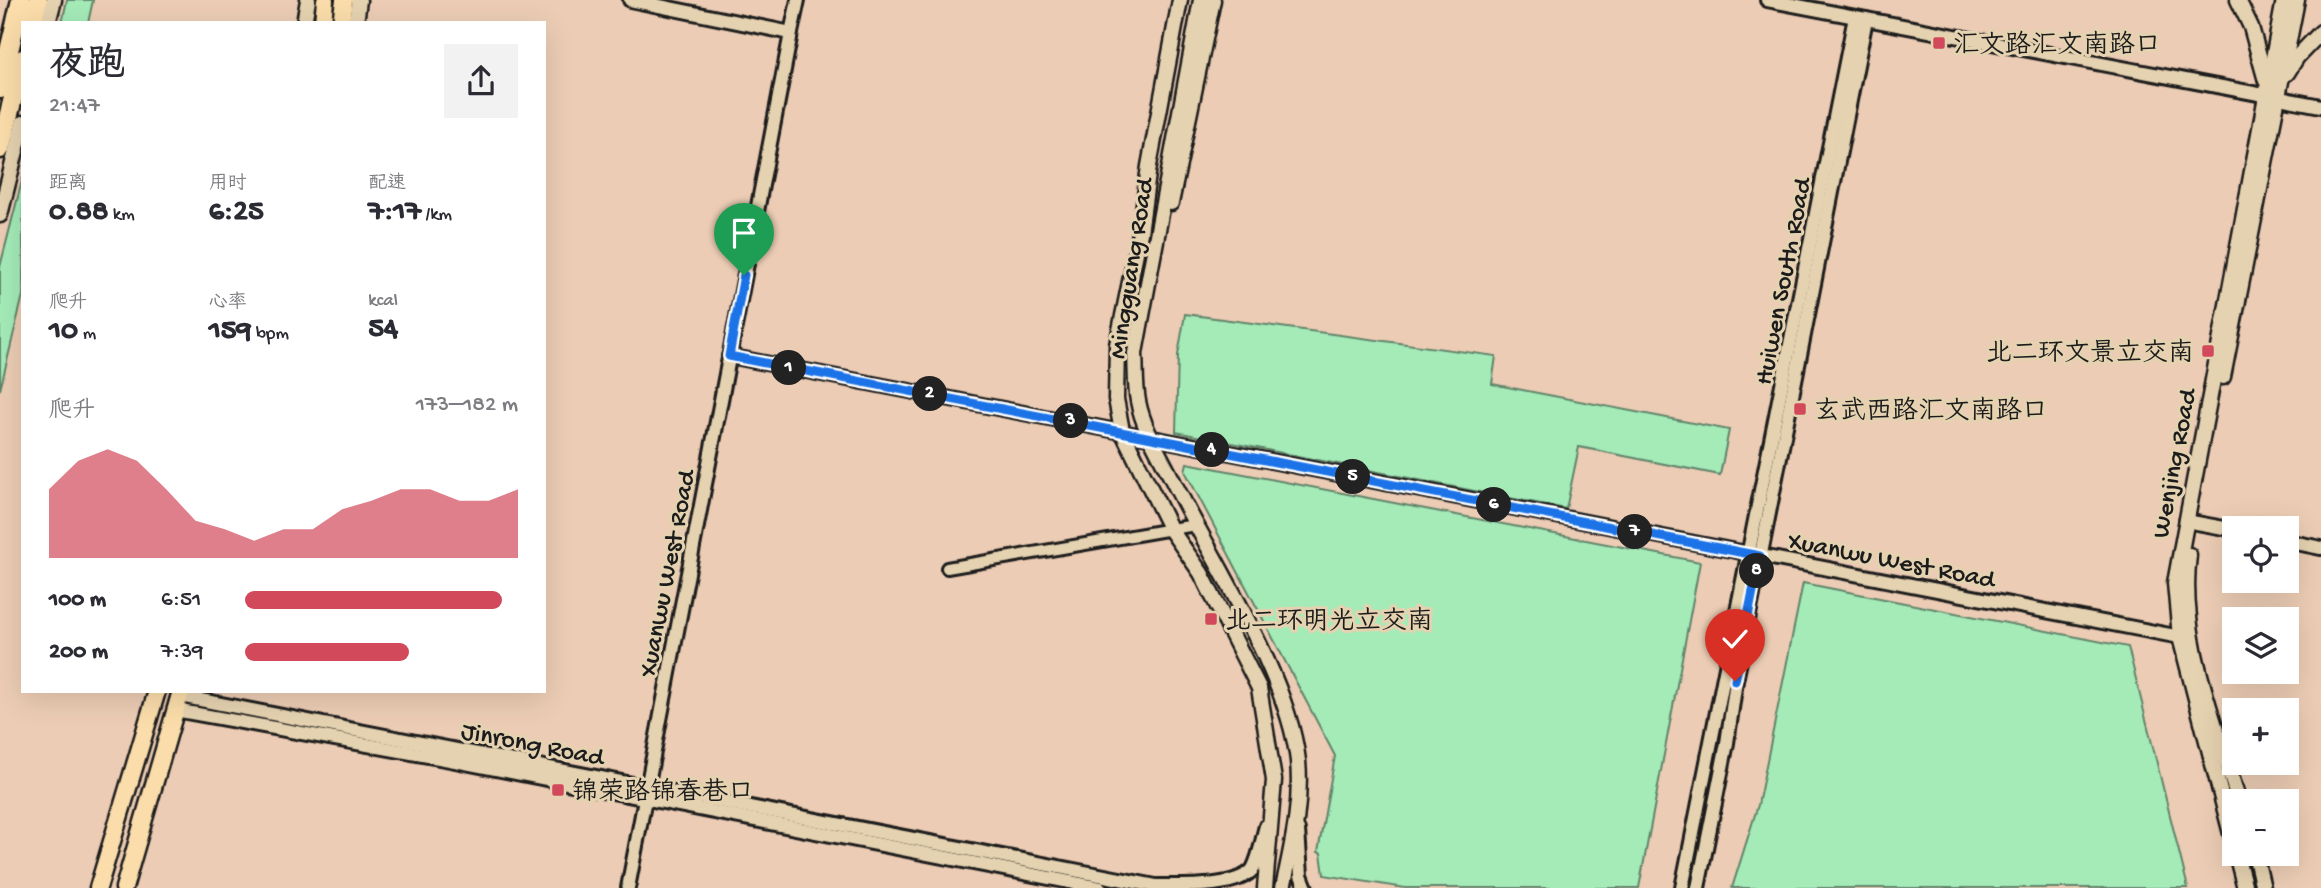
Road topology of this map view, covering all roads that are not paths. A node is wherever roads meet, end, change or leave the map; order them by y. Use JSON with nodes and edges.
{"nodes":[{"id":1,"x":20,"y":0,"type":"edge"},
{"id":2,"x":38,"y":0,"type":"edge"},
{"id":3,"x":54,"y":0,"type":"edge"},
{"id":4,"x":307,"y":0,"type":"edge"},
{"id":5,"x":325,"y":0,"type":"edge"},
{"id":6,"x":344,"y":0,"type":"edge"},
{"id":7,"x":359,"y":0,"type":"edge"},
{"id":8,"x":630,"y":0,"type":"edge"},
{"id":9,"x":798,"y":0,"type":"edge"},
{"id":10,"x":1180,"y":0,"type":"edge"},
{"id":11,"x":1189,"y":0,"type":"edge"},
{"id":12,"x":1201,"y":0,"type":"edge"},
{"id":13,"x":1213,"y":0,"type":"edge"},
{"id":14,"x":1767,"y":0,"type":"edge"},
{"id":15,"x":2238,"y":0,"type":"edge"},
{"id":16,"x":2284,"y":0,"type":"edge"},
{"id":17,"x":2297,"y":0,"type":"edge"},
{"id":18,"x":1860,"y":18,"type":"junction"},
{"id":19,"x":33,"y":21,"type":"edge"},
{"id":20,"x":49,"y":21,"type":"edge"},
{"id":21,"x":304,"y":21,"type":"edge"},
{"id":22,"x":323,"y":21,"type":"edge"},
{"id":23,"x":341,"y":21,"type":"edge"},
{"id":24,"x":356,"y":21,"type":"edge"},
{"id":25,"x":2321,"y":32,"type":"edge"},
{"id":26,"x":791,"y":33,"type":"junction"},
{"id":27,"x":21,"y":67,"type":"edge"},
{"id":28,"x":2283,"y":80,"type":"junction"},
{"id":29,"x":0,"y":89,"type":"edge"},
{"id":30,"x":2271,"y":95,"type":"junction"},
{"id":31,"x":2321,"y":106,"type":"edge"},
{"id":32,"x":21,"y":131,"type":"edge"},
{"id":33,"x":0,"y":149,"type":"edge"},
{"id":34,"x":1166,"y":152,"type":"junction"},
{"id":35,"x":0,"y":215,"type":"edge"},
{"id":36,"x":1140,"y":233,"type":"junction"},
{"id":37,"x":1157,"y":247,"type":"junction"},
{"id":38,"x":729,"y":356,"type":"junction"},
{"id":39,"x":1122,"y":430,"type":"junction"},
{"id":40,"x":1152,"y":438,"type":"junction"},
{"id":41,"x":2190,"y":522,"type":"junction"},
{"id":42,"x":1195,"y":525,"type":"junction"},
{"id":43,"x":2222,"y":528,"type":"edge"},
{"id":44,"x":1171,"y":530,"type":"junction"},
{"id":45,"x":2299,"y":543,"type":"edge"},
{"id":46,"x":2321,"y":548,"type":"edge"},
{"id":47,"x":1755,"y":555,"type":"junction"},
{"id":48,"x":947,"y":568,"type":"dead end"},
{"id":49,"x":2180,"y":637,"type":"junction"},
{"id":50,"x":156,"y":693,"type":"edge"},
{"id":51,"x":179,"y":699,"type":"edge"},
{"id":52,"x":2235,"y":789,"type":"edge"},
{"id":53,"x":646,"y":793,"type":"junction"},
{"id":54,"x":2222,"y":801,"type":"edge"},
{"id":55,"x":1273,"y":805,"type":"junction"},
{"id":56,"x":1297,"y":823,"type":"junction"},
{"id":57,"x":2239,"y":866,"type":"edge"},
{"id":58,"x":2258,"y":866,"type":"edge"},
{"id":59,"x":1160,"y":887,"type":"edge"},
{"id":60,"x":98,"y":888,"type":"edge"},
{"id":61,"x":124,"y":888,"type":"edge"},
{"id":62,"x":628,"y":888,"type":"edge"},
{"id":63,"x":1100,"y":888,"type":"edge"},
{"id":64,"x":1265,"y":888,"type":"edge"},
{"id":65,"x":1283,"y":888,"type":"edge"},
{"id":66,"x":1306,"y":888,"type":"edge"},
{"id":67,"x":1682,"y":888,"type":"edge"},
{"id":68,"x":1698,"y":888,"type":"edge"},
{"id":69,"x":2245,"y":888,"type":"edge"},
{"id":70,"x":2263,"y":888,"type":"edge"}],
"edges":[{"from":1,"to":29,"type":"highway"},
{"from":2,"to":19,"type":"highway"},
{"from":3,"to":20,"type":"main road"},
{"from":4,"to":21,"type":"main road"},
{"from":5,"to":22,"type":"main road"},
{"from":6,"to":23,"type":"main road"},
{"from":7,"to":24,"type":"main road"},
{"from":8,"to":26,"type":"street"},
{"from":9,"to":26,"type":"street","name":"Xuanwu West Road"},
{"from":10,"to":36,"type":"main road","name":"Mingguang Road"},
{"from":11,"to":34,"type":"main road","name":"Mingguang Road"},
{"from":12,"to":34,"type":"main road","name":"Mingguang Road"},
{"from":13,"to":37,"type":"main road"},
{"from":14,"to":18,"type":"street"},
{"from":15,"to":30,"type":"main road"},
{"from":16,"to":30,"type":"main road","name":"Wenjing Road"},
{"from":17,"to":28,"type":"main road","name":"Wenjing Road"},
{"from":18,"to":30,"type":"street"},
{"from":18,"to":47,"type":"street","name":"Huiwen South Road"},
{"from":25,"to":28,"type":"main road"},
{"from":26,"to":38,"type":"street","name":"Xuanwu West Road"},
{"from":27,"to":33,"type":"highway"},
{"from":28,"to":30,"type":"main road","name":"Wenjing Road"},
{"from":30,"to":31,"type":"street"},
{"from":30,"to":41,"type":"main road","name":"Wenjing Road"},
{"from":32,"to":35,"type":"main road"},
{"from":34,"to":36,"type":"main road","name":"Mingguang Road"},
{"from":34,"to":37,"type":"main road","name":"Mingguang Road"},
{"from":36,"to":39,"type":"main road","name":"Mingguang Road"},
{"from":37,"to":40,"type":"main road","name":"Mingguang Road"},
{"from":38,"to":39,"type":"street","name":"Xuanwu West Road"},
{"from":38,"to":53,"type":"street","name":"Xuanwu West Road"},
{"from":39,"to":40,"type":"street","name":"Xuanwu West Road"},
{"from":39,"to":44,"type":"main road","name":"Mingguang Road"},
{"from":40,"to":42,"type":"main road","name":"Mingguang Road"},
{"from":40,"to":47,"type":"street","name":"Xuanwu West Road"},
{"from":41,"to":43,"type":"street"},
{"from":41,"to":49,"type":"main road","name":"Wenjing Road"},
{"from":41,"to":52,"type":"main road","name":"Wenjing Road"},
{"from":42,"to":44,"type":"street"},
{"from":42,"to":56,"type":"main road","name":"Mingguang Road"},
{"from":44,"to":48,"type":"street"},
{"from":44,"to":55,"type":"main road","name":"Mingguang Road"},
{"from":45,"to":46,"type":"street"},
{"from":47,"to":49,"type":"street","name":"Xuanwu West Road"},
{"from":47,"to":67,"type":"street"},
{"from":47,"to":68,"type":"street"},
{"from":49,"to":54,"type":"main road","name":"Wenjing Road"},
{"from":50,"to":60,"type":"main road"},
{"from":51,"to":53,"type":"street","name":"Jinrong Road"},
{"from":51,"to":61,"type":"main road"},
{"from":53,"to":59,"type":"street","name":"Jinrong Road"},
{"from":53,"to":62,"type":"street","name":"Xuanwu West Road"},
{"from":53,"to":63,"type":"street","name":"Jinrong Road"},
{"from":55,"to":59,"type":"street","name":"Jinrong Road"},
{"from":55,"to":64,"type":"main road","name":"Mingguang Road"},
{"from":56,"to":65,"type":"main road","name":"Mingguang Road"},
{"from":56,"to":66,"type":"street"},
{"from":57,"to":69,"type":"main road","name":"Wenjing Road"},
{"from":58,"to":70,"type":"main road"}]}
